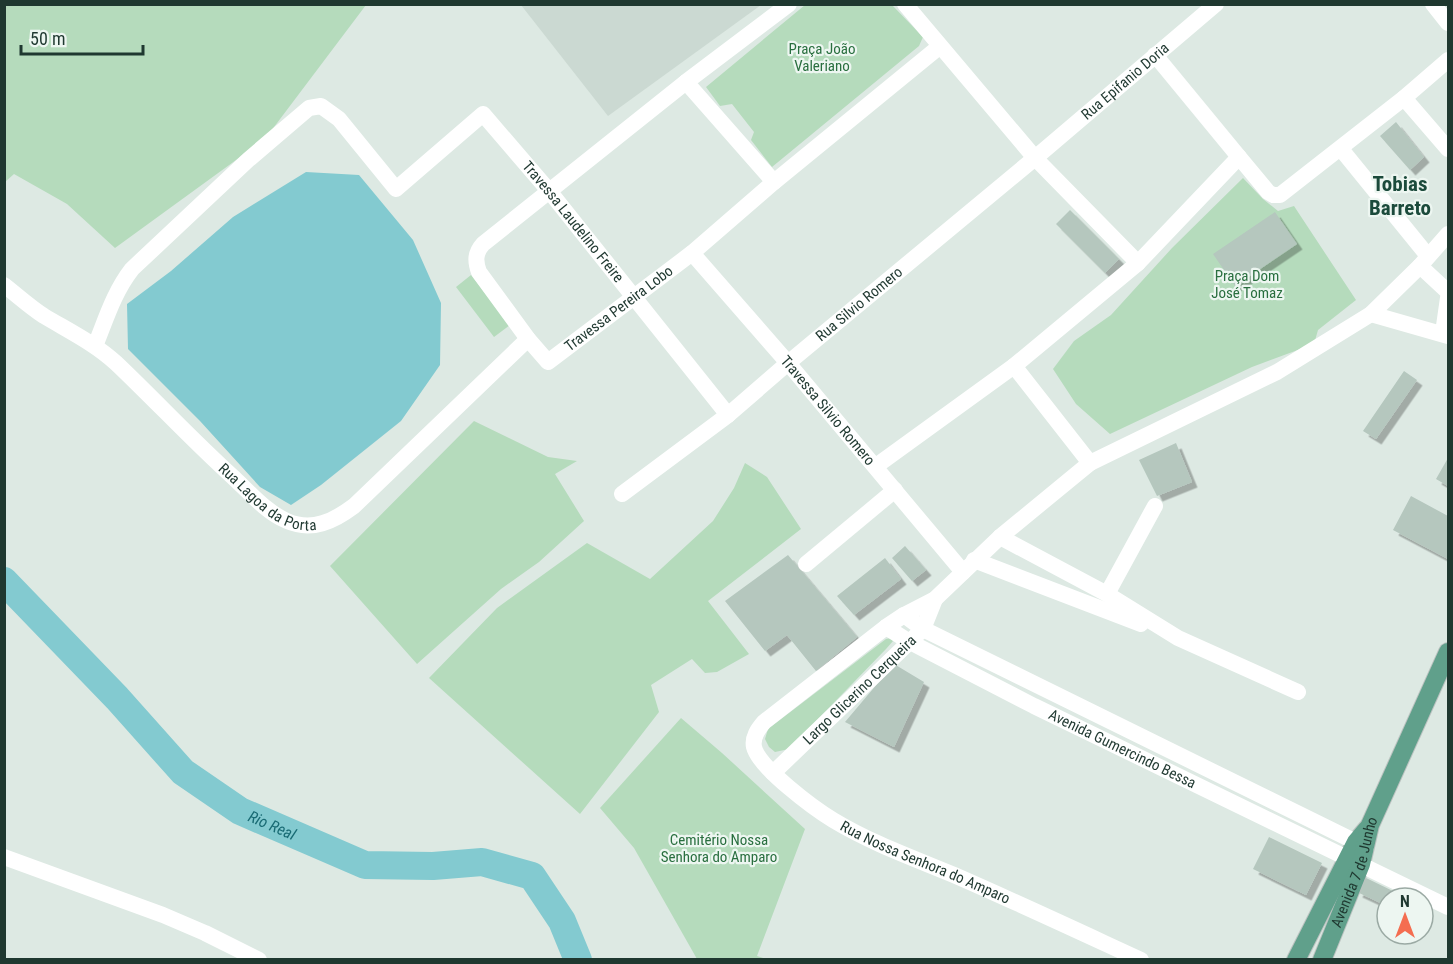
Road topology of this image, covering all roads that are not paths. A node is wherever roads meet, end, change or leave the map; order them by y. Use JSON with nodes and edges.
{"nodes":[{"id":1,"x":789,"y":4,"type":"edge"},
{"id":2,"x":905,"y":4,"type":"edge"},
{"id":3,"x":1216,"y":4,"type":"edge"},
{"id":4,"x":1433,"y":4,"type":"edge"},
{"id":5,"x":1449,"y":23,"type":"edge"},
{"id":6,"x":939,"y":47,"type":"junction"},
{"id":7,"x":1155,"y":55,"type":"junction"},
{"id":8,"x":1449,"y":60,"type":"edge"},
{"id":9,"x":686,"y":82,"type":"junction"},
{"id":10,"x":1404,"y":98,"type":"junction"},
{"id":11,"x":1341,"y":148,"type":"junction"},
{"id":12,"x":1449,"y":149,"type":"edge"},
{"id":13,"x":1239,"y":157,"type":"junction"},
{"id":14,"x":1035,"y":158,"type":"junction"},
{"id":15,"x":774,"y":182,"type":"junction"},
{"id":16,"x":550,"y":192,"type":"junction"},
{"id":17,"x":1449,"y":234,"type":"edge"},
{"id":18,"x":692,"y":253,"type":"junction"},
{"id":19,"x":1424,"y":261,"type":"junction"},
{"id":20,"x":1138,"y":262,"type":"junction"},
{"id":21,"x":4,"y":285,"type":"edge"},
{"id":22,"x":1449,"y":292,"type":"edge"},
{"id":23,"x":634,"y":297,"type":"junction"},
{"id":24,"x":1449,"y":298,"type":"edge"},
{"id":25,"x":1371,"y":314,"type":"junction"},
{"id":26,"x":1446,"y":334,"type":"edge"},
{"id":27,"x":528,"y":339,"type":"junction"},
{"id":28,"x":95,"y":346,"type":"junction"},
{"id":29,"x":788,"y":363,"type":"junction"},
{"id":30,"x":1014,"y":366,"type":"junction"},
{"id":31,"x":728,"y":415,"type":"junction"},
{"id":32,"x":1090,"y":462,"type":"junction"},
{"id":33,"x":876,"y":466,"type":"junction"},
{"id":34,"x":895,"y":490,"type":"junction"},
{"id":35,"x":622,"y":494,"type":"dead end"},
{"id":36,"x":1155,"y":506,"type":"dead end"},
{"id":37,"x":1000,"y":537,"type":"junction"},
{"id":38,"x":806,"y":564,"type":"dead end"},
{"id":39,"x":968,"y":566,"type":"junction"},
{"id":40,"x":1107,"y":594,"type":"junction"},
{"id":41,"x":935,"y":599,"type":"junction"},
{"id":42,"x":904,"y":615,"type":"junction"},
{"id":43,"x":886,"y":627,"type":"junction"},
{"id":44,"x":923,"y":629,"type":"junction"},
{"id":45,"x":1178,"y":638,"type":"junction"},
{"id":46,"x":908,"y":641,"type":"junction"},
{"id":47,"x":1449,"y":652,"type":"edge"},
{"id":48,"x":1298,"y":692,"type":"dead end"},
{"id":49,"x":764,"y":722,"type":"joint"},
{"id":50,"x":773,"y":773,"type":"junction"},
{"id":51,"x":1358,"y":852,"type":"junction"},
{"id":52,"x":4,"y":857,"type":"edge"},
{"id":53,"x":1449,"y":907,"type":"edge"},
{"id":54,"x":259,"y":960,"type":"edge"},
{"id":55,"x":1141,"y":960,"type":"edge"},
{"id":56,"x":1296,"y":960,"type":"edge"},
{"id":57,"x":1322,"y":960,"type":"edge"}],
"edges":[{"from":1,"to":9,"type":"street"},
{"from":2,"to":6,"type":"street"},
{"from":3,"to":7,"type":"street","name":"Rua Epifanio Doria"},
{"from":4,"to":5,"type":"street"},
{"from":6,"to":14,"type":"street"},
{"from":6,"to":15,"type":"street"},
{"from":7,"to":13,"type":"street"},
{"from":7,"to":14,"type":"street","name":"Rua Epifanio Doria"},
{"from":8,"to":10,"type":"street"},
{"from":9,"to":15,"type":"street"},
{"from":9,"to":16,"type":"street"},
{"from":10,"to":11,"type":"street"},
{"from":10,"to":12,"type":"street"},
{"from":11,"to":13,"type":"street"},
{"from":11,"to":19,"type":"street"},
{"from":13,"to":20,"type":"street"},
{"from":14,"to":20,"type":"street"},
{"from":14,"to":29,"type":"street","name":"Rua Silvio Romero"},
{"from":15,"to":18,"type":"street","name":"Travessa Pereira Lobo"},
{"from":16,"to":23,"type":"street","name":"Travessa Laudelino Freire"},
{"from":16,"to":27,"type":"street","name":"Travessa Pereira Lobo"},
{"from":16,"to":28,"type":"street","name":"Travessa Laudelino Freire"},
{"from":17,"to":19,"type":"street"},
{"from":18,"to":23,"type":"street","name":"Travessa Pereira Lobo"},
{"from":18,"to":29,"type":"street","name":"Travessa Silvio Romero"},
{"from":19,"to":22,"type":"street"},
{"from":19,"to":25,"type":"street"},
{"from":20,"to":30,"type":"street"},
{"from":21,"to":28,"type":"street","name":"Rua Lagoa da Porta"},
{"from":23,"to":27,"type":"street","name":"Travessa Pereira Lobo"},
{"from":23,"to":31,"type":"street","name":"Travessa Laudelino Freire"},
{"from":24,"to":26,"type":"street"},
{"from":25,"to":26,"type":"street"},
{"from":25,"to":32,"type":"street"},
{"from":27,"to":28,"type":"street","name":"Rua Lagoa da Porta"},
{"from":29,"to":31,"type":"street","name":"Rua Silvio Romero"},
{"from":29,"to":33,"type":"street","name":"Travessa Silvio Romero"},
{"from":30,"to":32,"type":"street"},
{"from":30,"to":33,"type":"street"},
{"from":31,"to":35,"type":"street","name":"Rua Silvio Romero"},
{"from":32,"to":37,"type":"street","name":"Largo Glicerino Cerqueira"},
{"from":33,"to":34,"type":"street","name":"Travessa Silvio Romero"},
{"from":34,"to":38,"type":"street"},
{"from":34,"to":39,"type":"street","name":"Travessa Silvio Romero"},
{"from":36,"to":40,"type":"street"},
{"from":37,"to":39,"type":"street","name":"Largo Glicerino Cerqueira"},
{"from":37,"to":40,"type":"street"},
{"from":39,"to":41,"type":"street","name":"Largo Glicerino Cerqueira"},
{"from":39,"to":45,"type":"street"},
{"from":40,"to":45,"type":"street"},
{"from":41,"to":42,"type":"street","name":"Largo Glicerino Cerqueira"},
{"from":41,"to":44,"type":"street","name":"Largo Glicerino Cerqueira"},
{"from":42,"to":43,"type":"street","name":"Largo Glicerino Cerqueira"},
{"from":42,"to":44,"type":"street","name":"Avenida Gumercindo Bessa"},
{"from":43,"to":46,"type":"street","name":"Avenida Gumercindo Bessa"},
{"from":43,"to":49,"type":"street","name":"Largo Glicerino Cerqueira"},
{"from":44,"to":46,"type":"street","name":"Largo Glicerino Cerqueira"},
{"from":44,"to":51,"type":"street","name":"Avenida Gumercindo Bessa"},
{"from":45,"to":48,"type":"street"},
{"from":46,"to":50,"type":"street","name":"Largo Glicerino Cerqueira"},
{"from":46,"to":51,"type":"street","name":"Avenida Gumercindo Bessa"},
{"from":47,"to":51,"type":"main road","name":"Avenida 7 de Junho"},
{"from":49,"to":50,"type":"street","name":"Rua Nossa Senhora do Amparo"},
{"from":50,"to":55,"type":"street","name":"Rua Nossa Senhora do Amparo"},
{"from":51,"to":53,"type":"street"},
{"from":51,"to":56,"type":"main road","name":"Avenida 7 de Junho"},
{"from":51,"to":57,"type":"main road","name":"Avenida 7 de Junho"},
{"from":52,"to":54,"type":"street"}]}
